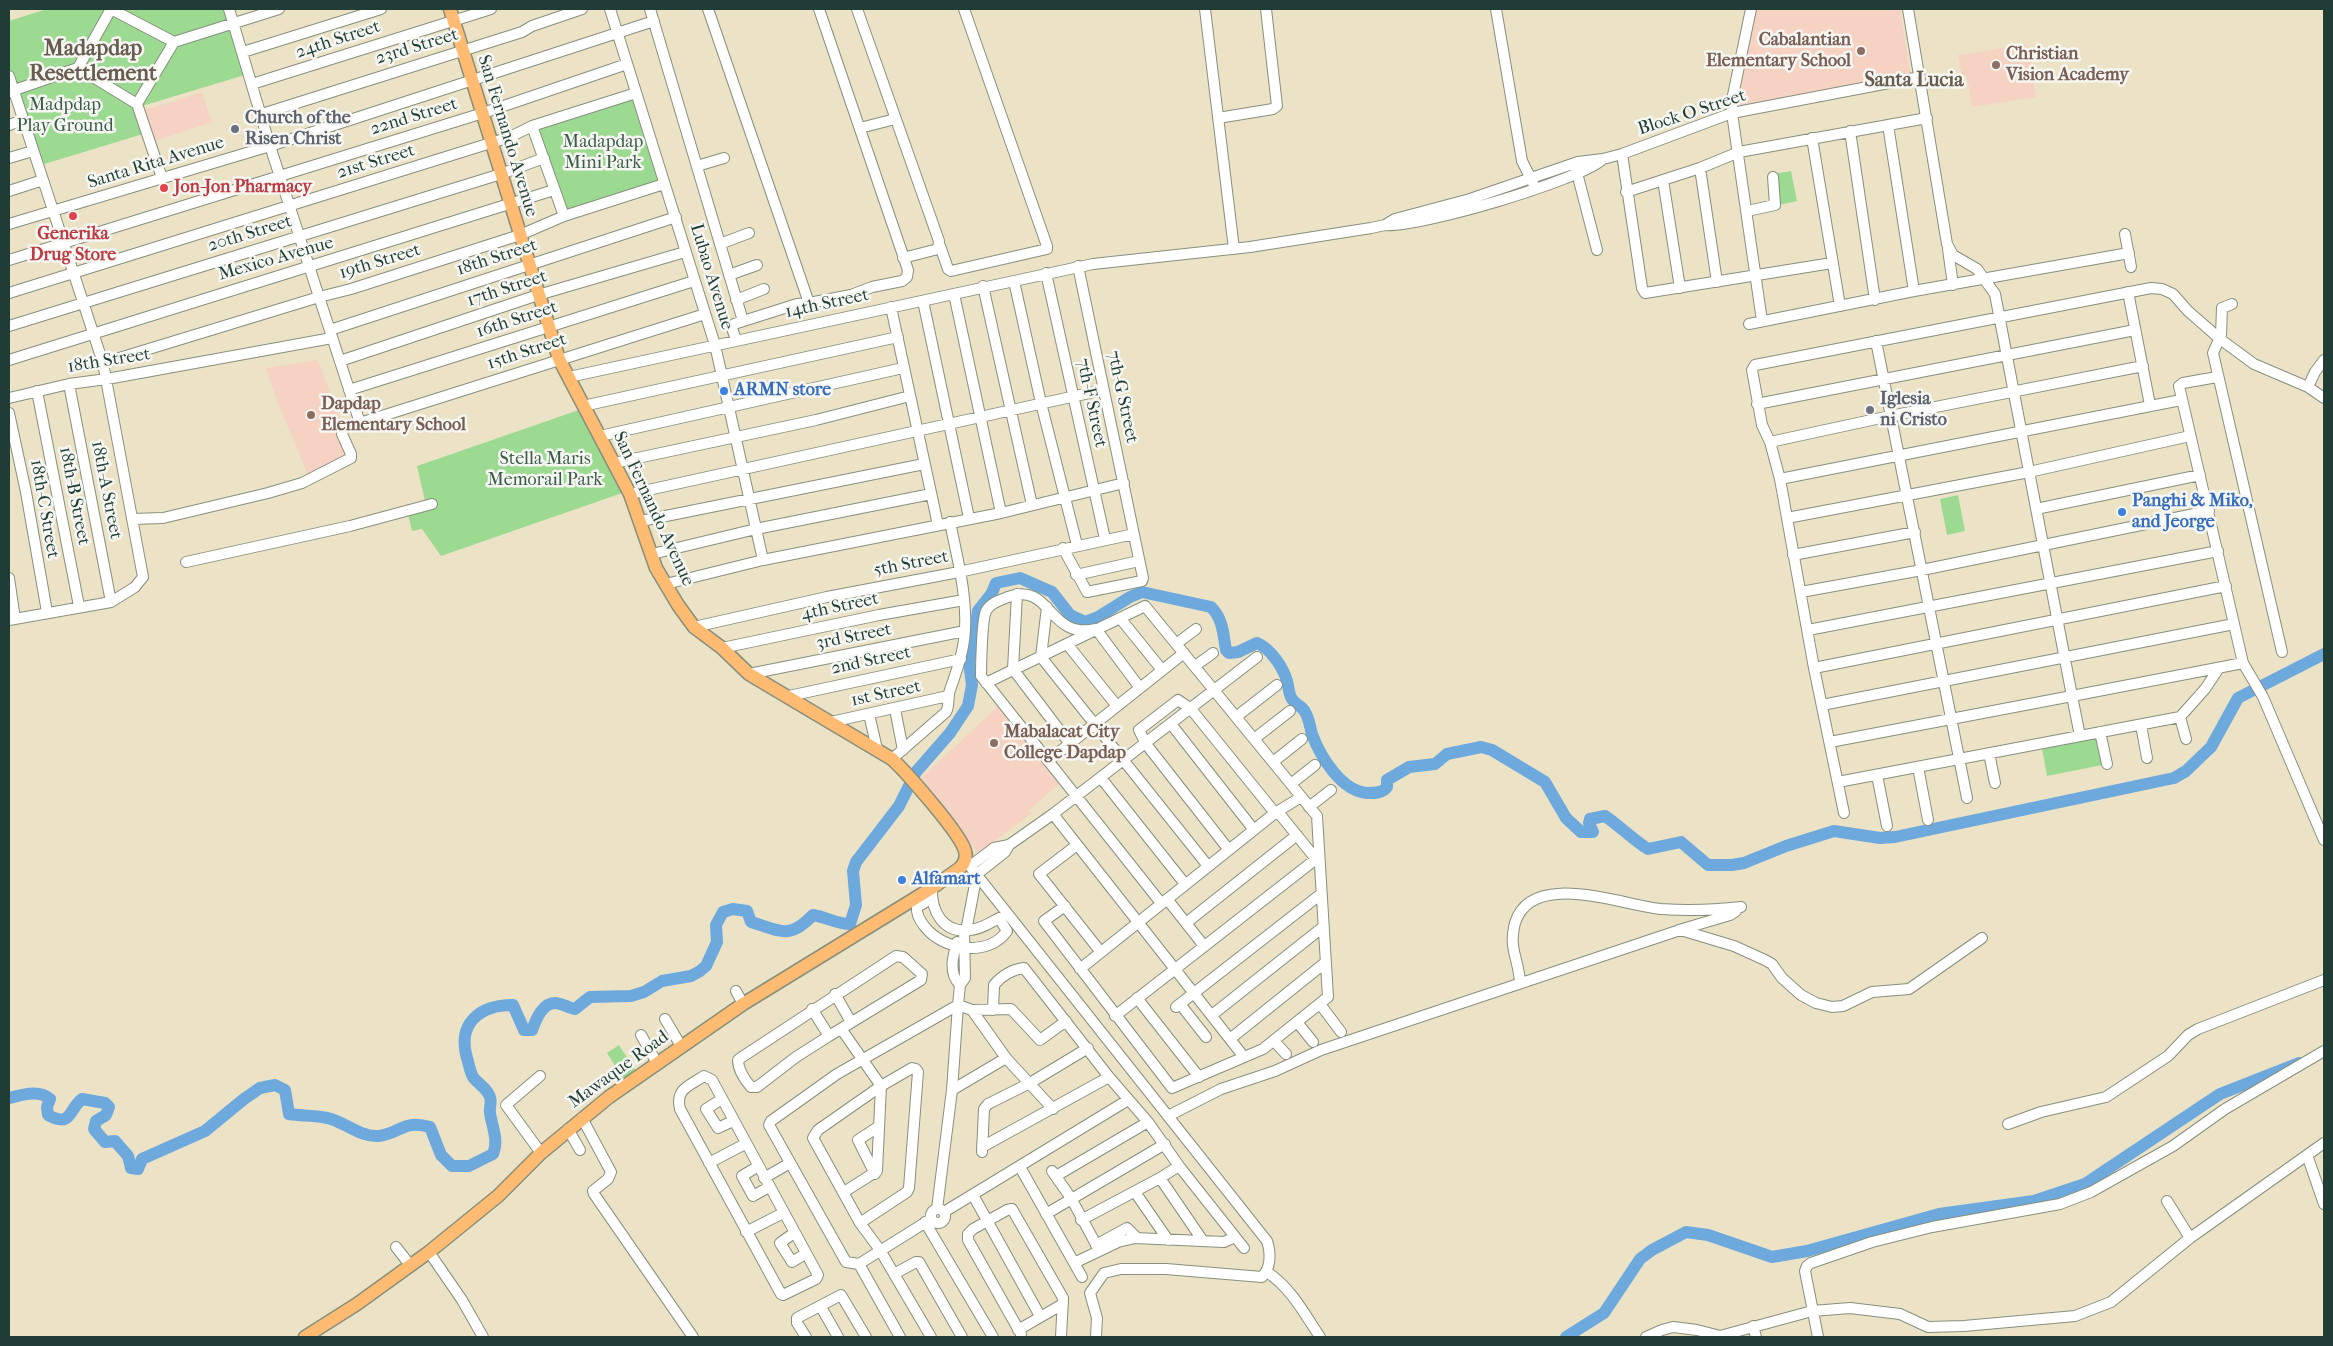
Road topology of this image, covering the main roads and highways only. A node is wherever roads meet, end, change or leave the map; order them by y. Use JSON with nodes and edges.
{"nodes":[{"id":1,"x":451,"y":14,"type":"edge"},
{"id":2,"x":969,"y":863,"type":"joint"},
{"id":3,"x":305,"y":1337,"type":"edge"}],
"edges":[{"from":1,"to":2,"type":"main road","name":"San Fernando Avenue"},
{"from":2,"to":3,"type":"main road","name":"Mawaque Road"}]}
